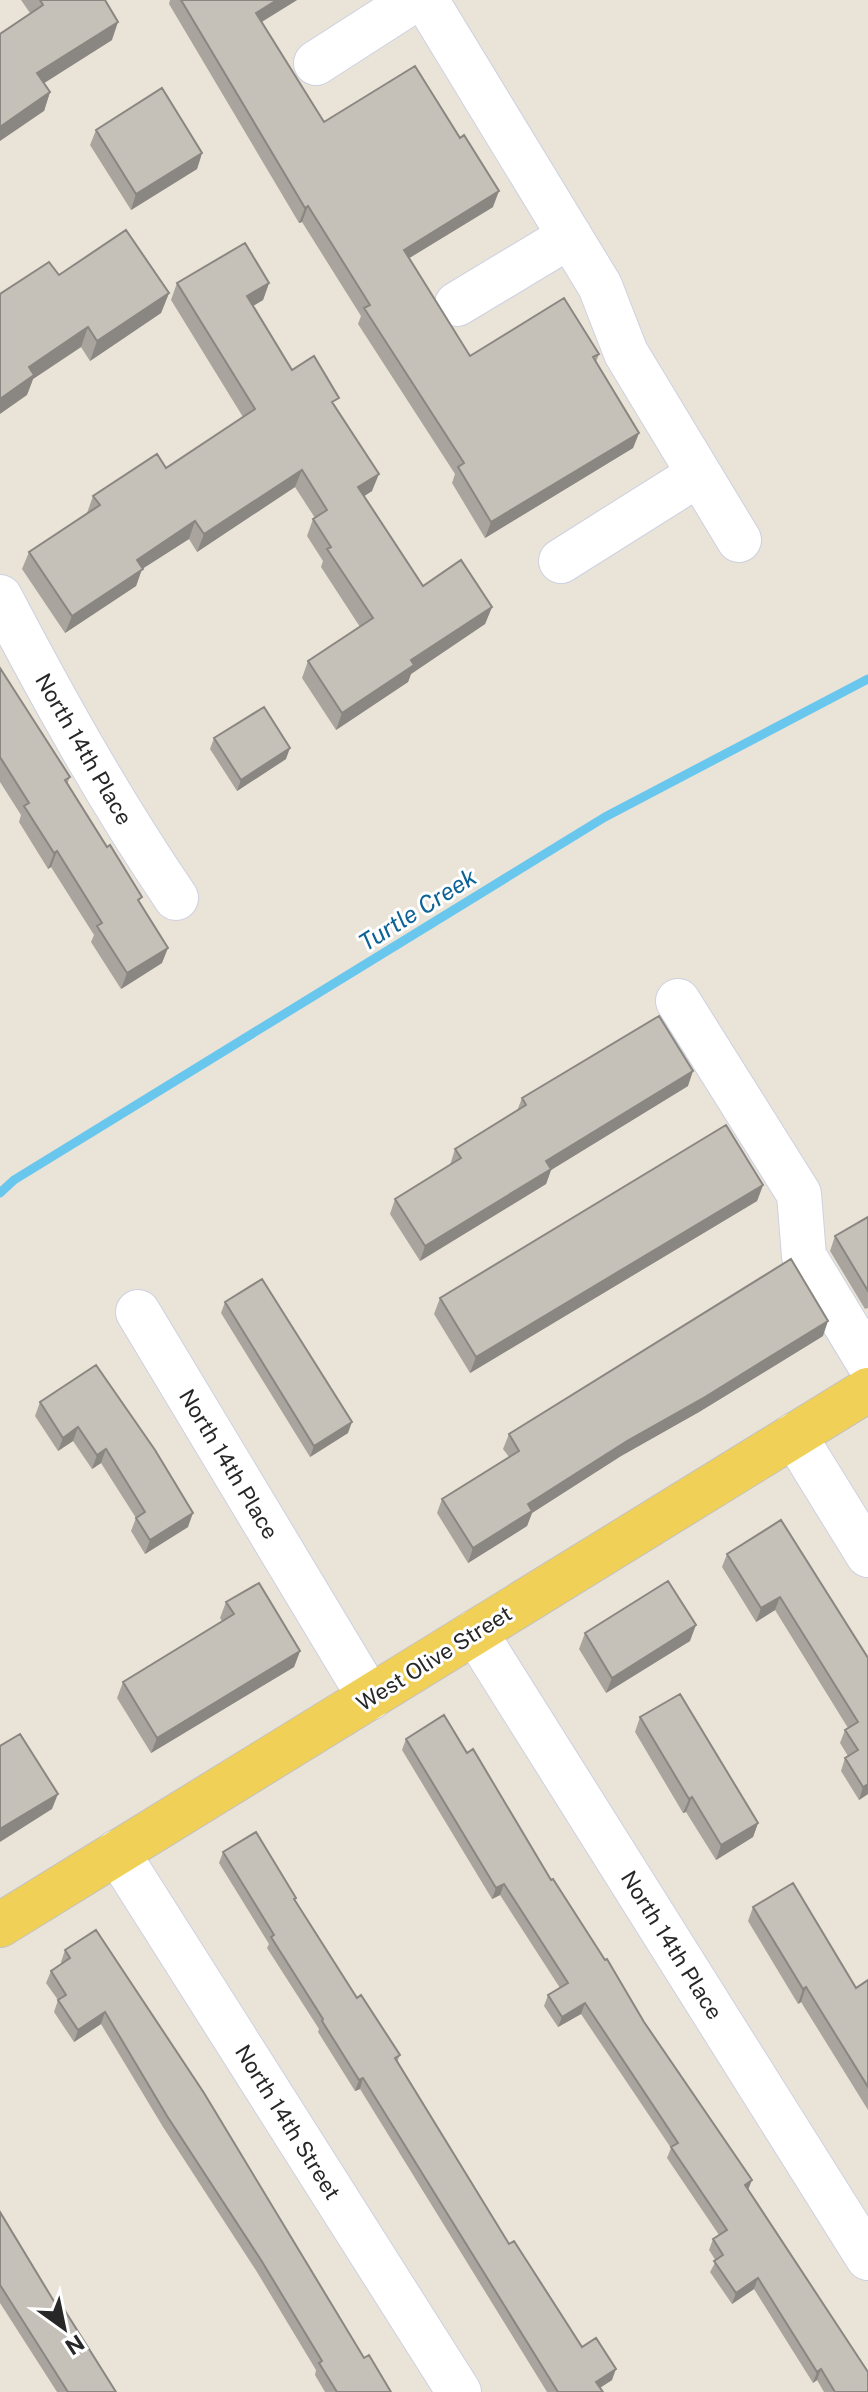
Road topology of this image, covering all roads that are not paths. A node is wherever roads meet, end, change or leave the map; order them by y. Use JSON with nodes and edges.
{"nodes":[{"id":1,"x":414,"y":0,"type":"edge"},
{"id":2,"x":426,"y":0,"type":"edge"},
{"id":3,"x":316,"y":63,"type":"dead end"},
{"id":4,"x":570,"y":236,"type":"junction"},
{"id":5,"x":457,"y":304,"type":"dead end"},
{"id":6,"x":699,"y":474,"type":"junction"},
{"id":7,"x":739,"y":540,"type":"dead end"},
{"id":8,"x":561,"y":561,"type":"dead end"},
{"id":9,"x":0,"y":597,"type":"edge"},
{"id":10,"x":176,"y":898,"type":"dead end"},
{"id":11,"x":678,"y":1001,"type":"dead end"},
{"id":12,"x":138,"y":1312,"type":"dead end"},
{"id":13,"x":868,"y":1362,"type":"edge"},
{"id":14,"x":868,"y":1390,"type":"edge"},
{"id":15,"x":794,"y":1435,"type":"junction"},
{"id":16,"x":868,"y":1555,"type":"edge"},
{"id":17,"x":475,"y":1632,"type":"junction"},
{"id":18,"x":370,"y":1698,"type":"junction"},
{"id":19,"x":117,"y":1852,"type":"junction"},
{"id":20,"x":0,"y":1925,"type":"edge"},
{"id":21,"x":868,"y":2258,"type":"edge"},
{"id":22,"x":459,"y":2392,"type":"edge"}],
"edges":[{"from":1,"to":3,"type":"street"},
{"from":2,"to":4,"type":"street"},
{"from":4,"to":5,"type":"street"},
{"from":4,"to":6,"type":"street"},
{"from":6,"to":7,"type":"street"},
{"from":6,"to":8,"type":"street"},
{"from":9,"to":10,"type":"street","name":"North 14th Place"},
{"from":11,"to":13,"type":"street"},
{"from":12,"to":18,"type":"street","name":"North 14th Place"},
{"from":14,"to":15,"type":"main road","name":"West Olive Street"},
{"from":15,"to":16,"type":"street"},
{"from":15,"to":17,"type":"main road","name":"West Olive Street"},
{"from":17,"to":18,"type":"main road","name":"West Olive Street"},
{"from":17,"to":21,"type":"street","name":"North 14th Place"},
{"from":18,"to":19,"type":"main road","name":"West Olive Street"},
{"from":19,"to":20,"type":"main road","name":"West Olive Street"},
{"from":19,"to":22,"type":"street","name":"North 14th Street"}]}
